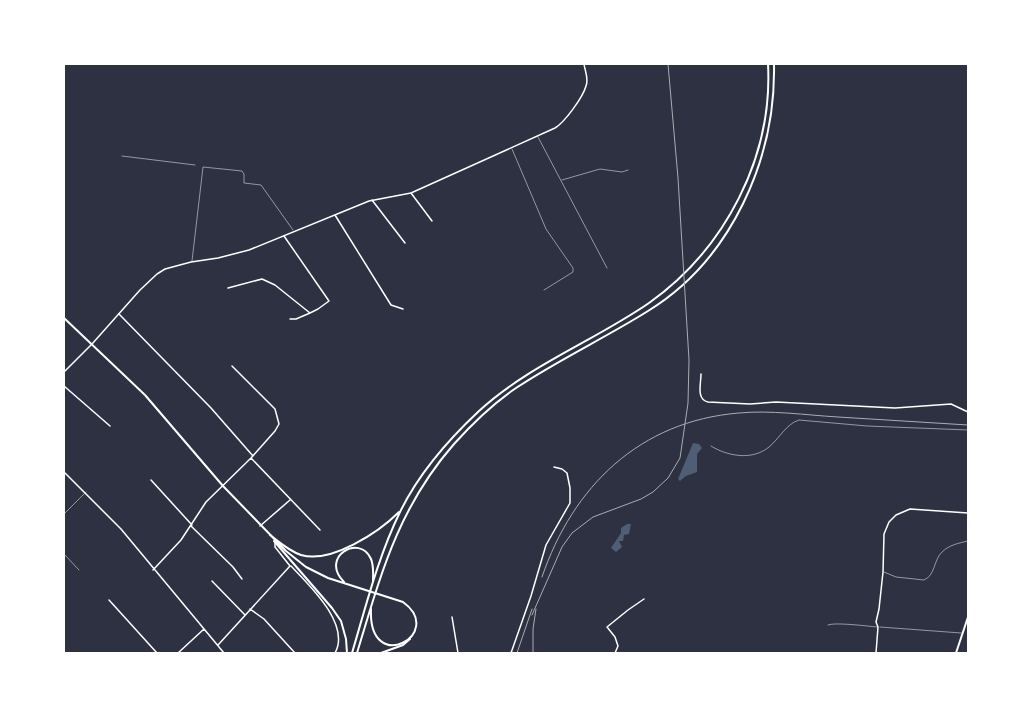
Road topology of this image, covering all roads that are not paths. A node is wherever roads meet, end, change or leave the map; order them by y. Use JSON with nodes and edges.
{"nodes":[{"id":1,"x":584,"y":64,"type":"edge"},
{"id":2,"x":768,"y":64,"type":"edge"},
{"id":3,"x":774,"y":64,"type":"edge"},
{"id":4,"x":537,"y":136,"type":"junction"},
{"id":5,"x":511,"y":148,"type":"junction"},
{"id":6,"x":122,"y":156,"type":"dead end"},
{"id":7,"x":195,"y":165,"type":"dead end"},
{"id":8,"x":628,"y":170,"type":"dead end"},
{"id":9,"x":561,"y":180,"type":"junction"},
{"id":10,"x":412,"y":193,"type":"junction"},
{"id":11,"x":372,"y":200,"type":"junction"},
{"id":12,"x":335,"y":215,"type":"junction"},
{"id":13,"x":432,"y":221,"type":"dead end"},
{"id":14,"x":294,"y":232,"type":"junction"},
{"id":15,"x":284,"y":236,"type":"junction"},
{"id":16,"x":406,"y":243,"type":"dead end"},
{"id":17,"x":192,"y":262,"type":"junction"},
{"id":18,"x":607,"y":268,"type":"dead end"},
{"id":19,"x":228,"y":288,"type":"dead end"},
{"id":20,"x":544,"y":290,"type":"dead end"},
{"id":21,"x":403,"y":309,"type":"dead end"},
{"id":22,"x":310,"y":312,"type":"junction"},
{"id":23,"x":119,"y":314,"type":"junction"},
{"id":24,"x":64,"y":318,"type":"edge"},
{"id":25,"x":290,"y":319,"type":"dead end"},
{"id":26,"x":92,"y":344,"type":"junction"},
{"id":27,"x":232,"y":366,"type":"dead end"},
{"id":28,"x":64,"y":372,"type":"edge"},
{"id":29,"x":701,"y":374,"type":"dead end"},
{"id":30,"x":64,"y":386,"type":"edge"},
{"id":31,"x":968,"y":412,"type":"edge"},
{"id":32,"x":110,"y":426,"type":"dead end"},
{"id":33,"x":968,"y":430,"type":"edge"},
{"id":34,"x":711,"y":446,"type":"dead end"},
{"id":35,"x":252,"y":457,"type":"junction"},
{"id":36,"x":554,"y":467,"type":"dead end"},
{"id":37,"x":64,"y":472,"type":"edge"},
{"id":38,"x":151,"y":480,"type":"dead end"},
{"id":39,"x":223,"y":486,"type":"junction"},
{"id":40,"x":86,"y":492,"type":"junction"},
{"id":41,"x":290,"y":500,"type":"junction"},
{"id":42,"x":400,"y":511,"type":"junction"},
{"id":43,"x":968,"y":513,"type":"edge"},
{"id":44,"x":64,"y":514,"type":"edge"},
{"id":45,"x":191,"y":526,"type":"junction"},
{"id":46,"x":260,"y":526,"type":"junction"},
{"id":47,"x":320,"y":530,"type":"dead end"},
{"id":48,"x":270,"y":535,"type":"junction"},
{"id":49,"x":968,"y":541,"type":"edge"},
{"id":50,"x":274,"y":542,"type":"junction"},
{"id":51,"x":64,"y":554,"type":"edge"},
{"id":52,"x":290,"y":565,"type":"junction"},
{"id":53,"x":79,"y":570,"type":"dead end"},
{"id":54,"x":153,"y":570,"type":"junction"},
{"id":55,"x":883,"y":572,"type":"junction"},
{"id":56,"x":242,"y":579,"type":"dead end"},
{"id":57,"x":212,"y":581,"type":"dead end"},
{"id":58,"x":373,"y":582,"type":"junction"},
{"id":59,"x":345,"y":583,"type":"junction"},
{"id":60,"x":644,"y":599,"type":"dead end"},
{"id":61,"x":109,"y":600,"type":"dead end"},
{"id":62,"x":371,"y":606,"type":"junction"},
{"id":63,"x":250,"y":609,"type":"junction"},
{"id":64,"x":245,"y":615,"type":"junction"},
{"id":65,"x":452,"y":617,"type":"dead end"},
{"id":66,"x":968,"y":617,"type":"edge"},
{"id":67,"x":828,"y":625,"type":"dead end"},
{"id":68,"x":878,"y":627,"type":"junction"},
{"id":69,"x":204,"y":629,"type":"junction"},
{"id":70,"x":962,"y":633,"type":"junction"},
{"id":71,"x":410,"y":639,"type":"junction"},
{"id":72,"x":218,"y":645,"type":"junction"},
{"id":73,"x":157,"y":653,"type":"edge"},
{"id":74,"x":178,"y":653,"type":"edge"},
{"id":75,"x":224,"y":653,"type":"edge"},
{"id":76,"x":295,"y":653,"type":"edge"},
{"id":77,"x":335,"y":653,"type":"edge"},
{"id":78,"x":347,"y":653,"type":"edge"},
{"id":79,"x":352,"y":653,"type":"edge"},
{"id":80,"x":357,"y":653,"type":"edge"},
{"id":81,"x":381,"y":653,"type":"edge"},
{"id":82,"x":458,"y":653,"type":"edge"},
{"id":83,"x":511,"y":653,"type":"edge"},
{"id":84,"x":615,"y":653,"type":"edge"},
{"id":85,"x":876,"y":653,"type":"edge"},
{"id":86,"x":956,"y":653,"type":"edge"}],
"edges":[{"from":1,"to":4,"type":"street"},
{"from":2,"to":42,"type":"main road"},
{"from":3,"to":62,"type":"main road"},
{"from":4,"to":5,"type":"street"},
{"from":4,"to":9,"type":"lane"},
{"from":5,"to":10,"type":"street"},
{"from":5,"to":20,"type":"lane"},
{"from":6,"to":7,"type":"lane"},
{"from":8,"to":9,"type":"lane"},
{"from":9,"to":18,"type":"lane"},
{"from":10,"to":11,"type":"street"},
{"from":10,"to":13,"type":"street"},
{"from":11,"to":12,"type":"street"},
{"from":11,"to":16,"type":"street"},
{"from":12,"to":14,"type":"street"},
{"from":12,"to":21,"type":"street"},
{"from":14,"to":15,"type":"street"},
{"from":14,"to":17,"type":"lane"},
{"from":15,"to":17,"type":"street"},
{"from":15,"to":22,"type":"street"},
{"from":17,"to":23,"type":"street"},
{"from":19,"to":22,"type":"street"},
{"from":22,"to":25,"type":"street"},
{"from":23,"to":26,"type":"street"},
{"from":23,"to":35,"type":"street"},
{"from":24,"to":26,"type":"main road"},
{"from":26,"to":28,"type":"street"},
{"from":26,"to":39,"type":"main road"},
{"from":27,"to":35,"type":"street"},
{"from":29,"to":31,"type":"street"},
{"from":30,"to":32,"type":"street"},
{"from":33,"to":34,"type":"lane"},
{"from":35,"to":39,"type":"street"},
{"from":35,"to":41,"type":"street"},
{"from":36,"to":83,"type":"street"},
{"from":37,"to":40,"type":"street"},
{"from":38,"to":45,"type":"street"},
{"from":39,"to":45,"type":"street"},
{"from":39,"to":46,"type":"main road"},
{"from":40,"to":44,"type":"lane"},
{"from":40,"to":54,"type":"street"},
{"from":41,"to":46,"type":"street"},
{"from":41,"to":47,"type":"street"},
{"from":42,"to":48,"type":"main road"},
{"from":42,"to":58,"type":"main road"},
{"from":43,"to":55,"type":"street"},
{"from":45,"to":54,"type":"street"},
{"from":45,"to":56,"type":"street"},
{"from":46,"to":48,"type":"main road"},
{"from":48,"to":50,"type":"main road"},
{"from":48,"to":59,"type":"main road"},
{"from":49,"to":55,"type":"lane"},
{"from":50,"to":52,"type":"street"},
{"from":50,"to":78,"type":"main road"},
{"from":51,"to":53,"type":"lane"},
{"from":52,"to":63,"type":"street"},
{"from":52,"to":77,"type":"street"},
{"from":54,"to":69,"type":"street"},
{"from":55,"to":68,"type":"street"},
{"from":57,"to":64,"type":"street"},
{"from":58,"to":59,"type":"main road"},
{"from":58,"to":79,"type":"main road"},
{"from":59,"to":71,"type":"main road"},
{"from":60,"to":84,"type":"street"},
{"from":61,"to":73,"type":"street"},
{"from":62,"to":71,"type":"main road"},
{"from":62,"to":80,"type":"main road"},
{"from":63,"to":64,"type":"street"},
{"from":63,"to":76,"type":"street"},
{"from":64,"to":72,"type":"street"},
{"from":65,"to":82,"type":"street"},
{"from":66,"to":70,"type":"main road"},
{"from":67,"to":68,"type":"lane"},
{"from":68,"to":70,"type":"lane"},
{"from":68,"to":85,"type":"street"},
{"from":69,"to":72,"type":"street"},
{"from":69,"to":74,"type":"street"},
{"from":70,"to":86,"type":"main road"},
{"from":71,"to":81,"type":"main road"},
{"from":72,"to":75,"type":"street"}]}
